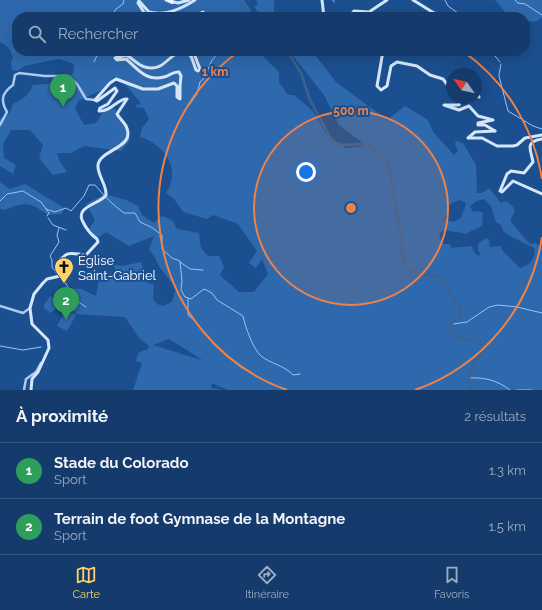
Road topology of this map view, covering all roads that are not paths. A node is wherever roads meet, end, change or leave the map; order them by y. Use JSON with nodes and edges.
{"nodes":[{"id":1,"x":189,"y":0,"type":"edge"},
{"id":2,"x":195,"y":0,"type":"edge"},
{"id":3,"x":322,"y":0,"type":"edge"},
{"id":4,"x":387,"y":0,"type":"edge"},
{"id":5,"x":413,"y":0,"type":"edge"},
{"id":6,"x":169,"y":1,"type":"edge"},
{"id":7,"x":144,"y":12,"type":"edge"},
{"id":8,"x":149,"y":12,"type":"edge"},
{"id":9,"x":171,"y":12,"type":"edge"},
{"id":10,"x":323,"y":12,"type":"edge"},
{"id":11,"x":353,"y":12,"type":"edge"},
{"id":12,"x":369,"y":12,"type":"edge"},
{"id":13,"x":369,"y":12,"type":"edge"},
{"id":14,"x":433,"y":12,"type":"edge"},
{"id":15,"x":122,"y":56,"type":"edge"},
{"id":16,"x":128,"y":56,"type":"edge"},
{"id":17,"x":173,"y":56,"type":"edge"},
{"id":18,"x":190,"y":56,"type":"edge"},
{"id":19,"x":195,"y":56,"type":"edge"},
{"id":20,"x":382,"y":56,"type":"edge"},
{"id":21,"x":446,"y":83,"type":"edge"},
{"id":22,"x":95,"y":100,"type":"junction"},
{"id":23,"x":459,"y":104,"type":"edge"},
{"id":24,"x":0,"y":125,"type":"edge"},
{"id":25,"x":542,"y":135,"type":"edge"},
{"id":26,"x":542,"y":139,"type":"edge"},
{"id":27,"x":542,"y":194,"type":"edge"},
{"id":28,"x":0,"y":306,"type":"edge"},
{"id":29,"x":31,"y":308,"type":"junction"},
{"id":30,"x":40,"y":363,"type":"junction"},
{"id":31,"x":24,"y":390,"type":"edge"},
{"id":32,"x":31,"y":390,"type":"edge"}],
"edges":[{"from":1,"to":6,"type":"main road"},
{"from":2,"to":9,"type":"main road"},
{"from":3,"to":10,"type":"main road"},
{"from":4,"to":13,"type":"main road"},
{"from":5,"to":14,"type":"main road"},
{"from":7,"to":8,"type":"main road"},
{"from":11,"to":12,"type":"main road"},
{"from":15,"to":22,"type":"main road"},
{"from":16,"to":17,"type":"main road"},
{"from":18,"to":19,"type":"main road"},
{"from":20,"to":21,"type":"main road"},
{"from":22,"to":24,"type":"street"},
{"from":22,"to":29,"type":"main road"},
{"from":23,"to":25,"type":"main road"},
{"from":26,"to":27,"type":"main road"},
{"from":28,"to":29,"type":"street"},
{"from":29,"to":30,"type":"main road"},
{"from":30,"to":31,"type":"street"},
{"from":30,"to":32,"type":"main road"}]}
